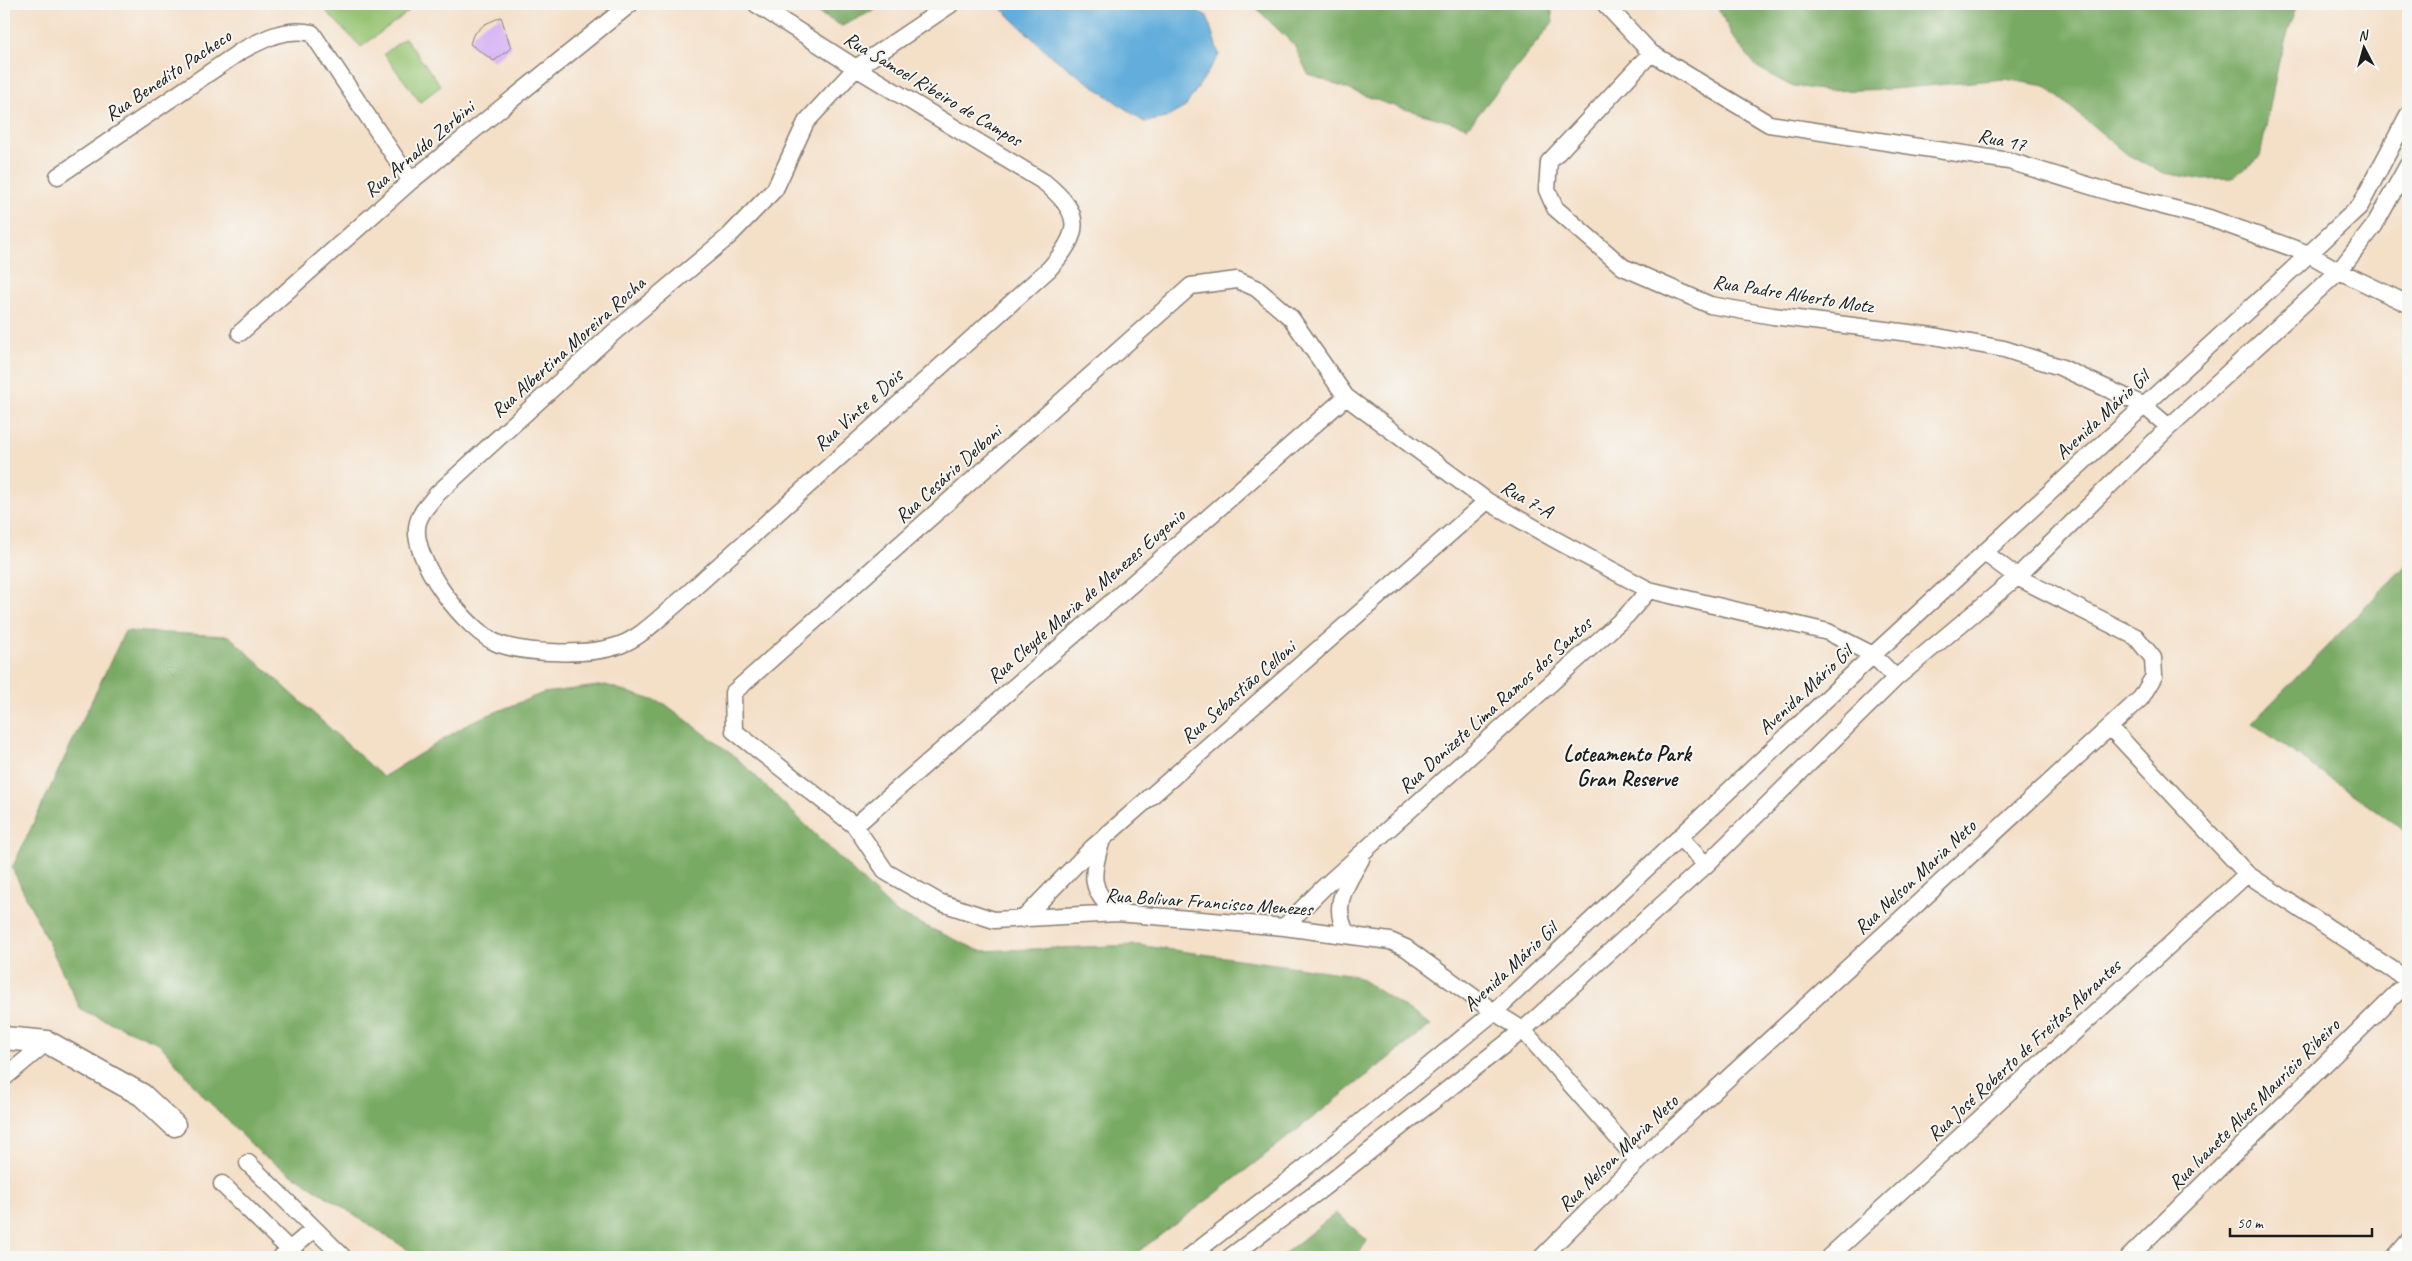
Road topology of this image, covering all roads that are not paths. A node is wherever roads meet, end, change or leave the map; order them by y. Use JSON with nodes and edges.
{"nodes":[{"id":1,"x":630,"y":4,"type":"edge"},
{"id":2,"x":756,"y":4,"type":"edge"},
{"id":3,"x":951,"y":4,"type":"edge"},
{"id":4,"x":1605,"y":4,"type":"edge"},
{"id":5,"x":1651,"y":53,"type":"junction"},
{"id":6,"x":856,"y":68,"type":"junction"},
{"id":7,"x":2407,"y":120,"type":"edge"},
{"id":8,"x":2408,"y":165,"type":"edge"},
{"id":9,"x":58,"y":176,"type":"dead end"},
{"id":10,"x":411,"y":181,"type":"junction"},
{"id":11,"x":1062,"y":196,"type":"joint"},
{"id":12,"x":2309,"y":254,"type":"junction"},
{"id":13,"x":2339,"y":271,"type":"junction"},
{"id":14,"x":1191,"y":286,"type":"joint"},
{"id":15,"x":2408,"y":304,"type":"edge"},
{"id":16,"x":240,"y":333,"type":"dead end"},
{"id":17,"x":1346,"y":397,"type":"junction"},
{"id":18,"x":2143,"y":405,"type":"junction"},
{"id":19,"x":2168,"y":427,"type":"junction"},
{"id":20,"x":1487,"y":501,"type":"junction"},
{"id":21,"x":1985,"y":553,"type":"junction"},
{"id":22,"x":2017,"y":577,"type":"junction"},
{"id":23,"x":1650,"y":590,"type":"junction"},
{"id":24,"x":634,"y":638,"type":"joint"},
{"id":25,"x":1873,"y":655,"type":"junction"},
{"id":26,"x":1896,"y":678,"type":"junction"},
{"id":27,"x":733,"y":693,"type":"joint"},
{"id":28,"x":2110,"y":727,"type":"junction"},
{"id":29,"x":855,"y":826,"type":"junction"},
{"id":30,"x":1679,"y":837,"type":"junction"},
{"id":31,"x":1102,"y":840,"type":"junction"},
{"id":32,"x":1367,"y":848,"type":"junction"},
{"id":33,"x":1706,"y":865,"type":"junction"},
{"id":34,"x":2247,"y":874,"type":"junction"},
{"id":35,"x":1117,"y":913,"type":"junction"},
{"id":36,"x":1023,"y":919,"type":"junction"},
{"id":37,"x":1284,"y":927,"type":"junction"},
{"id":38,"x":1359,"y":937,"type":"junction"},
{"id":39,"x":2408,"y":981,"type":"edge"},
{"id":40,"x":1494,"y":1012,"type":"junction"},
{"id":41,"x":1523,"y":1030,"type":"junction"},
{"id":42,"x":4,"y":1038,"type":"edge"},
{"id":43,"x":47,"y":1042,"type":"junction"},
{"id":44,"x":4,"y":1078,"type":"edge"},
{"id":45,"x":174,"y":1125,"type":"dead end"},
{"id":46,"x":1638,"y":1161,"type":"junction"},
{"id":47,"x":248,"y":1163,"type":"dead end"},
{"id":48,"x":1307,"y":1166,"type":"junction"},
{"id":49,"x":222,"y":1184,"type":"dead end"},
{"id":50,"x":1323,"y":1188,"type":"junction"},
{"id":51,"x":314,"y":1229,"type":"junction"},
{"id":52,"x":2408,"y":1242,"type":"edge"},
{"id":53,"x":289,"y":1255,"type":"edge"},
{"id":54,"x":343,"y":1257,"type":"edge"},
{"id":55,"x":1189,"y":1257,"type":"edge"},
{"id":56,"x":1230,"y":1257,"type":"edge"},
{"id":57,"x":1542,"y":1257,"type":"edge"},
{"id":58,"x":1829,"y":1257,"type":"edge"},
{"id":59,"x":2129,"y":1257,"type":"edge"},
{"id":60,"x":2395,"y":1257,"type":"edge"}],
"edges":[{"from":1,"to":10,"type":"street","name":"Rua Arnaldo Zerbini"},
{"from":2,"to":6,"type":"street","name":"Rua Samoel Ribeiro de Campos"},
{"from":3,"to":6,"type":"street","name":"Rua Albertina Moreira Rocha"},
{"from":4,"to":5,"type":"street","name":"Rua 17"},
{"from":5,"to":12,"type":"street","name":"Rua 17"},
{"from":5,"to":18,"type":"street","name":"Rua Padre Alberto Motz"},
{"from":6,"to":11,"type":"street","name":"Rua Samoel Ribeiro de Campos"},
{"from":6,"to":24,"type":"street","name":"Rua Albertina Moreira Rocha"},
{"from":7,"to":12,"type":"street","name":"Avenida Mário Gil"},
{"from":8,"to":13,"type":"street"},
{"from":9,"to":10,"type":"street","name":"Rua Benedito Pacheco"},
{"from":10,"to":16,"type":"street","name":"Rua Arnaldo Zerbini"},
{"from":11,"to":24,"type":"street","name":"Rua Vinte e Dois"},
{"from":12,"to":13,"type":"street","name":"Rua 17"},
{"from":12,"to":18,"type":"street","name":"Avenida Mário Gil"},
{"from":13,"to":15,"type":"street","name":"Rua 17"},
{"from":13,"to":19,"type":"street"},
{"from":14,"to":17,"type":"street","name":"Rua 7-A"},
{"from":14,"to":27,"type":"street","name":"Rua Cesário Delboni"},
{"from":17,"to":20,"type":"street","name":"Rua 7-A"},
{"from":17,"to":29,"type":"street","name":"Rua Cleyde Maria de Menezes Eugenio"},
{"from":18,"to":19,"type":"street","name":"Rua Padre Alberto Motz"},
{"from":18,"to":21,"type":"street","name":"Avenida Mário Gil"},
{"from":19,"to":22,"type":"street"},
{"from":20,"to":23,"type":"street","name":"Rua 7-A"},
{"from":20,"to":31,"type":"street","name":"Rua Sebastião Celloni"},
{"from":21,"to":22,"type":"street","name":"Rua Nelson Maria Neto"},
{"from":21,"to":25,"type":"street","name":"Avenida Mário Gil"},
{"from":22,"to":26,"type":"street"},
{"from":22,"to":28,"type":"street","name":"Rua Nelson Maria Neto"},
{"from":23,"to":25,"type":"street","name":"Rua 7-A"},
{"from":23,"to":32,"type":"street","name":"Rua Donizete Lima Ramos dos Santos"},
{"from":25,"to":26,"type":"street","name":"Rua 7-A"},
{"from":25,"to":30,"type":"street","name":"Avenida Mário Gil"},
{"from":26,"to":33,"type":"street"},
{"from":27,"to":29,"type":"street","name":"Rua Bolivar Francisco Menezes"},
{"from":28,"to":34,"type":"street"},
{"from":28,"to":46,"type":"street","name":"Rua Nelson Maria Neto"},
{"from":29,"to":36,"type":"street","name":"Rua Bolivar Francisco Menezes"},
{"from":30,"to":33,"type":"street"},
{"from":30,"to":40,"type":"street","name":"Avenida Mário Gil"},
{"from":31,"to":35,"type":"street"},
{"from":31,"to":36,"type":"street","name":"Rua Sebastião Celloni"},
{"from":32,"to":37,"type":"street","name":"Rua Donizete Lima Ramos dos Santos"},
{"from":32,"to":38,"type":"street"},
{"from":33,"to":41,"type":"street"},
{"from":34,"to":39,"type":"street"},
{"from":34,"to":58,"type":"street","name":"Rua José Roberto de Freitas Abrantes"},
{"from":35,"to":36,"type":"street","name":"Rua Bolivar Francisco Menezes"},
{"from":35,"to":37,"type":"street","name":"Rua Bolivar Francisco Menezes"},
{"from":37,"to":38,"type":"street","name":"Rua Bolivar Francisco Menezes"},
{"from":38,"to":40,"type":"street","name":"Rua Bolivar Francisco Menezes"},
{"from":39,"to":59,"type":"street","name":"Rua lvanete Alves Maurício Ribeiro"},
{"from":40,"to":41,"type":"street","name":"Rua Bolivar Francisco Menezes"},
{"from":40,"to":48,"type":"street","name":"Avenida Mário Gil"},
{"from":41,"to":46,"type":"street","name":"Rua Bolivar Francisco Menezes"},
{"from":41,"to":50,"type":"street"},
{"from":42,"to":43,"type":"street"},
{"from":43,"to":44,"type":"street"},
{"from":43,"to":45,"type":"street"},
{"from":46,"to":57,"type":"street","name":"Rua Nelson Maria Neto"},
{"from":47,"to":51,"type":"street"},
{"from":48,"to":50,"type":"street"},
{"from":48,"to":55,"type":"street","name":"Avenida Mário Gil"},
{"from":49,"to":53,"type":"street"},
{"from":50,"to":56,"type":"street"},
{"from":51,"to":53,"type":"street"},
{"from":51,"to":54,"type":"street"},
{"from":52,"to":60,"type":"street"}]}
